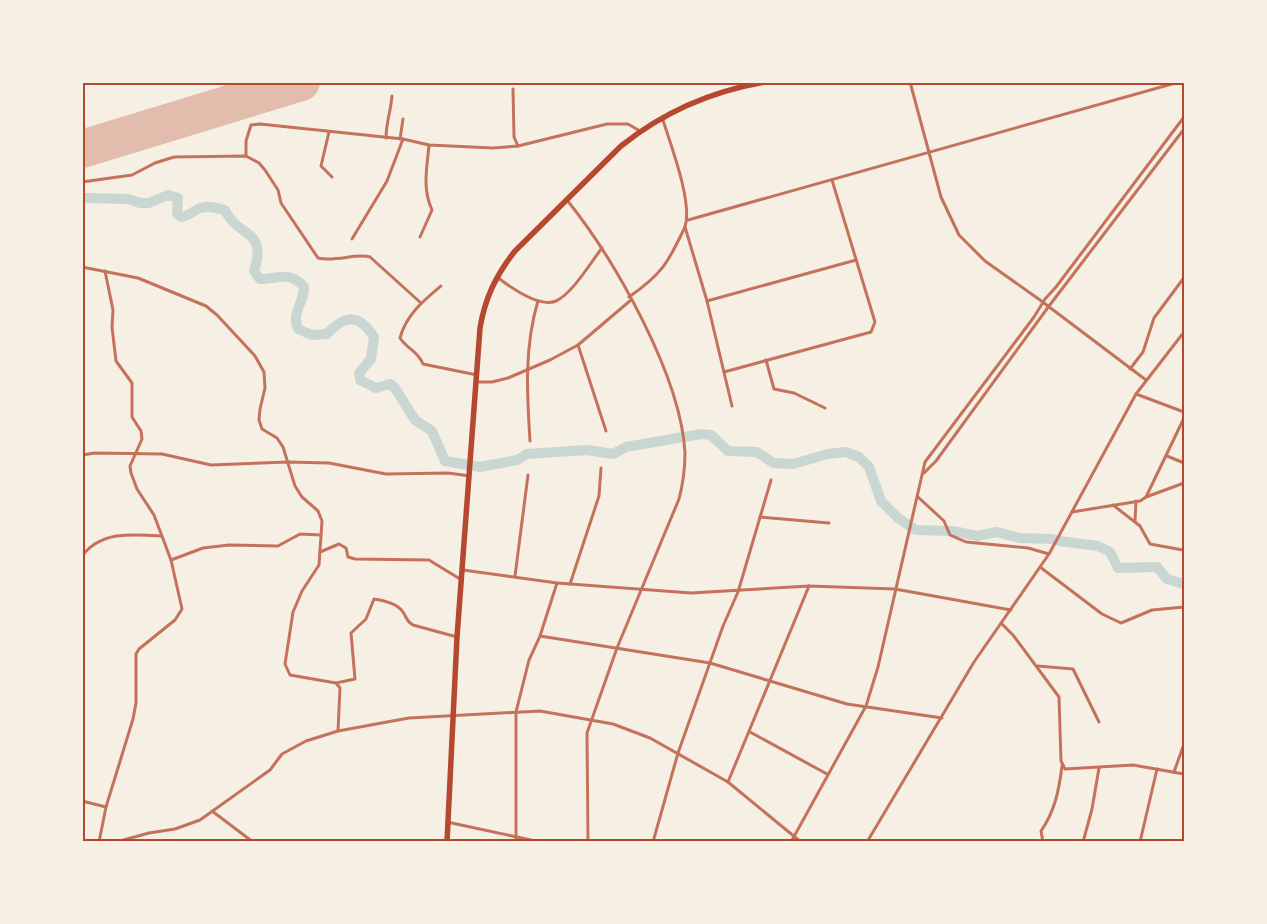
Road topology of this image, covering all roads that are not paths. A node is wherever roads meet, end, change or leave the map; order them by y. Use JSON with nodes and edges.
{"nodes":[{"id":1,"x":765,"y":82,"type":"edge"},
{"id":2,"x":910,"y":82,"type":"edge"},
{"id":3,"x":1179,"y":82,"type":"edge"},
{"id":4,"x":513,"y":89,"type":"dead end"},
{"id":5,"x":392,"y":96,"type":"dead end"},
{"id":6,"x":661,"y":117,"type":"junction"},
{"id":7,"x":1184,"y":118,"type":"edge"},
{"id":8,"x":403,"y":119,"type":"dead end"},
{"id":9,"x":1184,"y":129,"type":"edge"},
{"id":10,"x":640,"y":131,"type":"junction"},
{"id":11,"x":329,"y":132,"type":"junction"},
{"id":12,"x":386,"y":138,"type":"junction"},
{"id":13,"x":402,"y":139,"type":"junction"},
{"id":14,"x":429,"y":145,"type":"junction"},
{"id":15,"x":518,"y":146,"type":"junction"},
{"id":16,"x":930,"y":153,"type":"junction"},
{"id":17,"x":246,"y":156,"type":"junction"},
{"id":18,"x":332,"y":177,"type":"dead end"},
{"id":19,"x":832,"y":180,"type":"junction"},
{"id":20,"x":82,"y":182,"type":"edge"},
{"id":21,"x":567,"y":200,"type":"junction"},
{"id":22,"x":688,"y":220,"type":"junction"},
{"id":23,"x":685,"y":227,"type":"junction"},
{"id":24,"x":420,"y":237,"type":"dead end"},
{"id":25,"x":352,"y":239,"type":"dead end"},
{"id":26,"x":602,"y":248,"type":"junction"},
{"id":27,"x":856,"y":260,"type":"junction"},
{"id":28,"x":82,"y":267,"type":"edge"},
{"id":29,"x":105,"y":271,"type":"junction"},
{"id":30,"x":497,"y":277,"type":"junction"},
{"id":31,"x":1183,"y":279,"type":"dead end"},
{"id":32,"x":441,"y":286,"type":"dead end"},
{"id":33,"x":630,"y":299,"type":"junction"},
{"id":34,"x":538,"y":301,"type":"junction"},
{"id":35,"x":707,"y":301,"type":"junction"},
{"id":36,"x":1043,"y":302,"type":"junction"},
{"id":37,"x":421,"y":303,"type":"junction"},
{"id":38,"x":1049,"y":306,"type":"junction"},
{"id":39,"x":1184,"y":332,"type":"edge"},
{"id":40,"x":578,"y":345,"type":"junction"},
{"id":41,"x":766,"y":360,"type":"junction"},
{"id":42,"x":1130,"y":368,"type":"junction"},
{"id":43,"x":528,"y":369,"type":"junction"},
{"id":44,"x":724,"y":372,"type":"junction"},
{"id":45,"x":477,"y":375,"type":"junction"},
{"id":46,"x":1146,"y":380,"type":"junction"},
{"id":47,"x":477,"y":382,"type":"junction"},
{"id":48,"x":1136,"y":394,"type":"junction"},
{"id":49,"x":732,"y":406,"type":"dead end"},
{"id":50,"x":824,"y":408,"type":"dead end"},
{"id":51,"x":1184,"y":412,"type":"edge"},
{"id":52,"x":1184,"y":418,"type":"edge"},
{"id":53,"x":606,"y":431,"type":"dead end"},
{"id":54,"x":530,"y":441,"type":"dead end"},
{"id":55,"x":83,"y":454,"type":"edge"},
{"id":56,"x":134,"y":455,"type":"junction"},
{"id":57,"x":1167,"y":456,"type":"junction"},
{"id":58,"x":288,"y":462,"type":"junction"},
{"id":59,"x":1184,"y":463,"type":"edge"},
{"id":60,"x":601,"y":468,"type":"dead end"},
{"id":61,"x":470,"y":474,"type":"junction"},
{"id":62,"x":528,"y":474,"type":"dead end"},
{"id":63,"x":924,"y":474,"type":"junction"},
{"id":64,"x":771,"y":480,"type":"dead end"},
{"id":65,"x":1184,"y":483,"type":"edge"},
{"id":66,"x":917,"y":497,"type":"junction"},
{"id":67,"x":1146,"y":497,"type":"junction"},
{"id":68,"x":1136,"y":501,"type":"junction"},
{"id":69,"x":1113,"y":505,"type":"junction"},
{"id":70,"x":1072,"y":512,"type":"junction"},
{"id":71,"x":760,"y":517,"type":"junction"},
{"id":72,"x":1135,"y":521,"type":"junction"},
{"id":73,"x":829,"y":522,"type":"dead end"},
{"id":74,"x":321,"y":535,"type":"junction"},
{"id":75,"x":161,"y":536,"type":"junction"},
{"id":76,"x":1183,"y":550,"type":"dead end"},
{"id":77,"x":320,"y":552,"type":"junction"},
{"id":78,"x":1049,"y":554,"type":"junction"},
{"id":79,"x":82,"y":556,"type":"edge"},
{"id":80,"x":171,"y":560,"type":"junction"},
{"id":81,"x":1040,"y":567,"type":"junction"},
{"id":82,"x":463,"y":570,"type":"junction"},
{"id":83,"x":515,"y":576,"type":"junction"},
{"id":84,"x":462,"y":580,"type":"junction"},
{"id":85,"x":557,"y":583,"type":"junction"},
{"id":86,"x":570,"y":584,"type":"junction"},
{"id":87,"x":810,"y":586,"type":"junction"},
{"id":88,"x":895,"y":589,"type":"junction"},
{"id":89,"x":641,"y":590,"type":"junction"},
{"id":90,"x":738,"y":592,"type":"junction"},
{"id":91,"x":1184,"y":607,"type":"edge"},
{"id":92,"x":1010,"y":610,"type":"junction"},
{"id":93,"x":1000,"y":623,"type":"junction"},
{"id":94,"x":540,"y":636,"type":"junction"},
{"id":95,"x":457,"y":637,"type":"junction"},
{"id":96,"x":616,"y":648,"type":"junction"},
{"id":97,"x":710,"y":663,"type":"junction"},
{"id":98,"x":1037,"y":666,"type":"junction"},
{"id":99,"x":771,"y":681,"type":"junction"},
{"id":100,"x":336,"y":683,"type":"junction"},
{"id":101,"x":866,"y":706,"type":"junction"},
{"id":102,"x":516,"y":712,"type":"junction"},
{"id":103,"x":452,"y":716,"type":"junction"},
{"id":104,"x":942,"y":718,"type":"junction"},
{"id":105,"x":590,"y":719,"type":"junction"},
{"id":106,"x":1099,"y":722,"type":"dead end"},
{"id":107,"x":338,"y":732,"type":"junction"},
{"id":108,"x":750,"y":732,"type":"junction"},
{"id":109,"x":1184,"y":744,"type":"edge"},
{"id":110,"x":678,"y":753,"type":"junction"},
{"id":111,"x":1062,"y":766,"type":"junction"},
{"id":112,"x":1099,"y":768,"type":"junction"},
{"id":113,"x":1157,"y":769,"type":"junction"},
{"id":114,"x":1174,"y":772,"type":"junction"},
{"id":115,"x":827,"y":774,"type":"junction"},
{"id":116,"x":1184,"y":774,"type":"edge"},
{"id":117,"x":728,"y":782,"type":"junction"},
{"id":118,"x":82,"y":801,"type":"edge"},
{"id":119,"x":106,"y":807,"type":"junction"},
{"id":120,"x":212,"y":811,"type":"junction"},
{"id":121,"x":447,"y":822,"type":"junction"},
{"id":122,"x":793,"y":836,"type":"junction"},
{"id":123,"x":516,"y":840,"type":"edge"},
{"id":124,"x":99,"y":842,"type":"edge"},
{"id":125,"x":116,"y":842,"type":"edge"},
{"id":126,"x":253,"y":842,"type":"edge"},
{"id":127,"x":447,"y":842,"type":"edge"},
{"id":128,"x":540,"y":842,"type":"edge"},
{"id":129,"x":588,"y":842,"type":"edge"},
{"id":130,"x":653,"y":842,"type":"edge"},
{"id":131,"x":791,"y":842,"type":"edge"},
{"id":132,"x":801,"y":842,"type":"edge"},
{"id":133,"x":867,"y":842,"type":"edge"},
{"id":134,"x":1043,"y":842,"type":"edge"},
{"id":135,"x":1083,"y":842,"type":"edge"},
{"id":136,"x":1140,"y":842,"type":"edge"}],
"edges":[{"from":1,"to":6,"type":"highway"},
{"from":2,"to":16,"type":"street"},
{"from":3,"to":16,"type":"street"},
{"from":4,"to":15,"type":"street"},
{"from":5,"to":12,"type":"street"},
{"from":6,"to":10,"type":"highway"},
{"from":6,"to":22,"type":"street"},
{"from":7,"to":36,"type":"street"},
{"from":8,"to":13,"type":"street"},
{"from":9,"to":38,"type":"street"},
{"from":10,"to":15,"type":"street"},
{"from":10,"to":21,"type":"highway"},
{"from":11,"to":12,"type":"street"},
{"from":11,"to":17,"type":"street"},
{"from":11,"to":18,"type":"street"},
{"from":12,"to":13,"type":"street"},
{"from":13,"to":14,"type":"street"},
{"from":13,"to":25,"type":"street"},
{"from":14,"to":15,"type":"street"},
{"from":14,"to":24,"type":"street"},
{"from":16,"to":19,"type":"street"},
{"from":16,"to":36,"type":"street"},
{"from":17,"to":20,"type":"street"},
{"from":17,"to":37,"type":"street"},
{"from":19,"to":22,"type":"street"},
{"from":19,"to":27,"type":"street"},
{"from":21,"to":26,"type":"street"},
{"from":21,"to":30,"type":"highway"},
{"from":22,"to":23,"type":"street"},
{"from":23,"to":33,"type":"street"},
{"from":23,"to":35,"type":"street"},
{"from":26,"to":33,"type":"street"},
{"from":26,"to":34,"type":"street"},
{"from":27,"to":35,"type":"street"},
{"from":27,"to":41,"type":"street"},
{"from":28,"to":29,"type":"street"},
{"from":29,"to":56,"type":"street"},
{"from":29,"to":58,"type":"street"},
{"from":30,"to":34,"type":"street"},
{"from":30,"to":45,"type":"highway"},
{"from":31,"to":42,"type":"street"},
{"from":32,"to":37,"type":"street"},
{"from":33,"to":40,"type":"street"},
{"from":33,"to":89,"type":"street"},
{"from":34,"to":43,"type":"street"},
{"from":35,"to":44,"type":"street"},
{"from":36,"to":38,"type":"street"},
{"from":36,"to":63,"type":"street"},
{"from":37,"to":45,"type":"street"},
{"from":38,"to":42,"type":"street"},
{"from":38,"to":63,"type":"street"},
{"from":39,"to":46,"type":"street"},
{"from":40,"to":43,"type":"street"},
{"from":40,"to":53,"type":"street"},
{"from":41,"to":44,"type":"street"},
{"from":41,"to":50,"type":"street"},
{"from":42,"to":46,"type":"street"},
{"from":43,"to":47,"type":"street"},
{"from":43,"to":54,"type":"street"},
{"from":44,"to":49,"type":"street"},
{"from":45,"to":47,"type":"highway"},
{"from":46,"to":48,"type":"street"},
{"from":47,"to":61,"type":"highway"},
{"from":48,"to":51,"type":"street"},
{"from":48,"to":70,"type":"street"},
{"from":52,"to":57,"type":"street"},
{"from":55,"to":56,"type":"street"},
{"from":56,"to":58,"type":"street"},
{"from":56,"to":75,"type":"street"},
{"from":57,"to":59,"type":"street"},
{"from":57,"to":67,"type":"street"},
{"from":58,"to":61,"type":"street"},
{"from":58,"to":74,"type":"street"},
{"from":60,"to":86,"type":"street"},
{"from":61,"to":82,"type":"highway"},
{"from":62,"to":83,"type":"street"},
{"from":63,"to":66,"type":"street"},
{"from":64,"to":71,"type":"street"},
{"from":65,"to":67,"type":"street"},
{"from":66,"to":78,"type":"street"},
{"from":66,"to":88,"type":"street"},
{"from":67,"to":68,"type":"street"},
{"from":68,"to":69,"type":"street"},
{"from":68,"to":72,"type":"street"},
{"from":69,"to":70,"type":"street"},
{"from":69,"to":72,"type":"street"},
{"from":70,"to":78,"type":"street"},
{"from":71,"to":73,"type":"street"},
{"from":71,"to":90,"type":"street"},
{"from":72,"to":76,"type":"street"},
{"from":74,"to":77,"type":"street"},
{"from":74,"to":80,"type":"street"},
{"from":75,"to":79,"type":"street"},
{"from":75,"to":80,"type":"street"},
{"from":77,"to":84,"type":"street"},
{"from":77,"to":100,"type":"street"},
{"from":78,"to":81,"type":"street"},
{"from":80,"to":119,"type":"street"},
{"from":81,"to":91,"type":"street"},
{"from":81,"to":92,"type":"street"},
{"from":82,"to":83,"type":"street"},
{"from":82,"to":84,"type":"highway"},
{"from":83,"to":85,"type":"street"},
{"from":84,"to":95,"type":"highway"},
{"from":85,"to":86,"type":"street"},
{"from":85,"to":94,"type":"street"},
{"from":86,"to":89,"type":"street"},
{"from":87,"to":88,"type":"street"},
{"from":87,"to":90,"type":"street"},
{"from":87,"to":99,"type":"street"},
{"from":88,"to":92,"type":"street"},
{"from":88,"to":101,"type":"street"},
{"from":89,"to":90,"type":"street"},
{"from":89,"to":96,"type":"street"},
{"from":90,"to":97,"type":"street"},
{"from":92,"to":93,"type":"street"},
{"from":93,"to":98,"type":"street"},
{"from":93,"to":104,"type":"street"},
{"from":94,"to":96,"type":"street"},
{"from":94,"to":102,"type":"street"},
{"from":95,"to":100,"type":"street"},
{"from":95,"to":103,"type":"highway"},
{"from":96,"to":97,"type":"street"},
{"from":96,"to":105,"type":"street"},
{"from":97,"to":99,"type":"street"},
{"from":97,"to":110,"type":"street"},
{"from":98,"to":106,"type":"street"},
{"from":98,"to":111,"type":"street"},
{"from":99,"to":101,"type":"street"},
{"from":99,"to":108,"type":"street"},
{"from":100,"to":107,"type":"street"},
{"from":101,"to":104,"type":"street"},
{"from":101,"to":115,"type":"street"},
{"from":102,"to":103,"type":"street"},
{"from":102,"to":105,"type":"street"},
{"from":102,"to":123,"type":"street"},
{"from":103,"to":107,"type":"street"},
{"from":103,"to":121,"type":"highway"},
{"from":104,"to":133,"type":"street"},
{"from":105,"to":110,"type":"street"},
{"from":105,"to":129,"type":"street"},
{"from":107,"to":120,"type":"street"},
{"from":108,"to":115,"type":"street"},
{"from":108,"to":117,"type":"street"},
{"from":109,"to":114,"type":"street"},
{"from":110,"to":117,"type":"street"},
{"from":110,"to":130,"type":"street"},
{"from":111,"to":112,"type":"street"},
{"from":111,"to":134,"type":"street"},
{"from":112,"to":113,"type":"street"},
{"from":112,"to":135,"type":"street"},
{"from":113,"to":114,"type":"street"},
{"from":113,"to":136,"type":"street"},
{"from":114,"to":116,"type":"street"},
{"from":115,"to":122,"type":"street"},
{"from":117,"to":122,"type":"street"},
{"from":118,"to":119,"type":"street"},
{"from":119,"to":124,"type":"street"},
{"from":120,"to":125,"type":"street"},
{"from":120,"to":126,"type":"street"},
{"from":121,"to":123,"type":"street"},
{"from":121,"to":127,"type":"highway"},
{"from":122,"to":131,"type":"street"},
{"from":122,"to":132,"type":"street"},
{"from":123,"to":128,"type":"street"}]}
